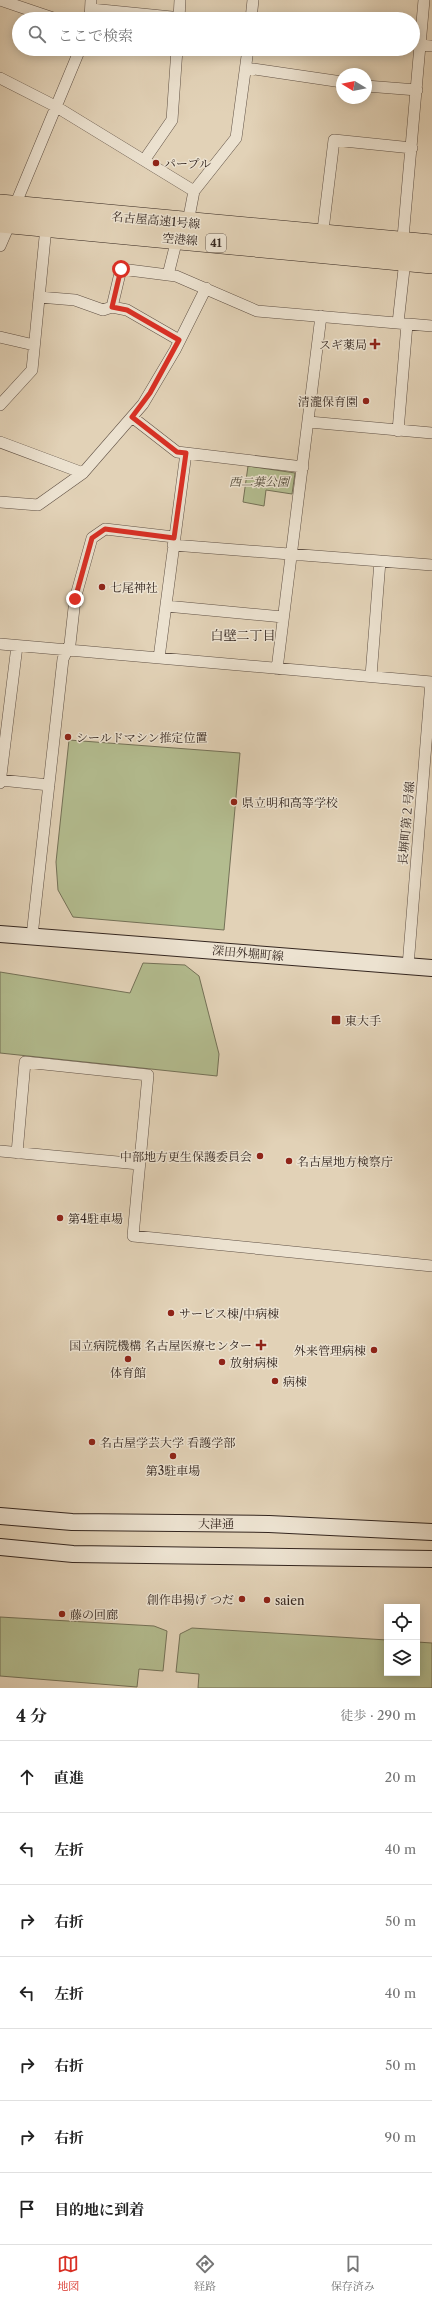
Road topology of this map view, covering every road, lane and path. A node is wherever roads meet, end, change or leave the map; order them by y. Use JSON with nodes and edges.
{"nodes":[{"id":1,"x":0,"y":0,"type":"edge"},
{"id":2,"x":180,"y":0,"type":"edge"},
{"id":3,"x":252,"y":0,"type":"edge"},
{"id":4,"x":424,"y":0,"type":"edge"},
{"id":5,"x":25,"y":4,"type":"edge"},
{"id":6,"x":91,"y":9,"type":"edge"},
{"id":7,"x":42,"y":12,"type":"edge"},
{"id":8,"x":120,"y":12,"type":"edge"},
{"id":9,"x":179,"y":12,"type":"edge"},
{"id":10,"x":251,"y":12,"type":"edge"},
{"id":11,"x":420,"y":45,"type":"joint"},
{"id":12,"x":432,"y":46,"type":"edge"},
{"id":13,"x":77,"y":56,"type":"edge"},
{"id":14,"x":177,"y":56,"type":"edge"},
{"id":15,"x":248,"y":56,"type":"edge"},
{"id":16,"x":419,"y":56,"type":"edge"},
{"id":17,"x":247,"y":68,"type":"junction"},
{"id":18,"x":0,"y":78,"type":"edge"},
{"id":19,"x":336,"y":81,"type":"edge"},
{"id":20,"x":372,"y":86,"type":"edge"},
{"id":21,"x":417,"y":90,"type":"junction"},
{"id":22,"x":55,"y":106,"type":"junction"},
{"id":23,"x":412,"y":148,"type":"junction"},
{"id":24,"x":145,"y":159,"type":"junction"},
{"id":25,"x":194,"y":191,"type":"junction"},
{"id":26,"x":4,"y":211,"type":"edge"},
{"id":27,"x":189,"y":217,"type":"junction"},
{"id":28,"x":46,"y":227,"type":"junction"},
{"id":29,"x":323,"y":230,"type":"junction"},
{"id":30,"x":403,"y":238,"type":"junction"},
{"id":31,"x":177,"y":239,"type":"junction"},
{"id":32,"x":432,"y":239,"type":"edge"},
{"id":33,"x":432,"y":245,"type":"edge"},
{"id":34,"x":0,"y":246,"type":"edge"},
{"id":35,"x":432,"y":252,"type":"edge"},
{"id":36,"x":405,"y":260,"type":"junction"},
{"id":37,"x":432,"y":263,"type":"edge"},
{"id":38,"x":168,"y":275,"type":"junction"},
{"id":39,"x":206,"y":288,"type":"junction"},
{"id":40,"x":39,"y":297,"type":"junction"},
{"id":41,"x":112,"y":307,"type":"junction"},
{"id":42,"x":321,"y":316,"type":"junction"},
{"id":43,"x":403,"y":323,"type":"junction"},
{"id":44,"x":432,"y":326,"type":"edge"},
{"id":45,"x":0,"y":337,"type":"edge"},
{"id":46,"x":179,"y":340,"type":"junction"},
{"id":47,"x":34,"y":344,"type":"junction"},
{"id":48,"x":0,"y":405,"type":"edge"},
{"id":49,"x":132,"y":417,"type":"junction"},
{"id":50,"x":309,"y":422,"type":"junction"},
{"id":51,"x":398,"y":431,"type":"junction"},
{"id":52,"x":432,"y":434,"type":"edge"},
{"id":53,"x":0,"y":442,"type":"edge"},
{"id":54,"x":186,"y":453,"type":"junction"},
{"id":55,"x":303,"y":467,"type":"junction"},
{"id":56,"x":83,"y":473,"type":"junction"},
{"id":57,"x":0,"y":502,"type":"edge"},
{"id":58,"x":174,"y":542,"type":"junction"},
{"id":59,"x":291,"y":555,"type":"junction"},
{"id":60,"x":380,"y":561,"type":"junction"},
{"id":61,"x":432,"y":565,"type":"edge"},
{"id":62,"x":166,"y":606,"type":"junction"},
{"id":63,"x":283,"y":617,"type":"junction"},
{"id":64,"x":0,"y":644,"type":"edge"},
{"id":65,"x":18,"y":646,"type":"junction"},
{"id":66,"x":66,"y":650,"type":"junction"},
{"id":67,"x":159,"y":658,"type":"junction"},
{"id":68,"x":277,"y":669,"type":"junction"},
{"id":69,"x":371,"y":676,"type":"junction"},
{"id":70,"x":431,"y":682,"type":"edge"},
{"id":71,"x":0,"y":780,"type":"edge"},
{"id":72,"x":0,"y":783,"type":"edge"},
{"id":73,"x":49,"y":785,"type":"junction"},
{"id":74,"x":0,"y":934,"type":"edge"},
{"id":75,"x":32,"y":936,"type":"junction"},
{"id":76,"x":408,"y":966,"type":"junction"},
{"id":77,"x":432,"y":968,"type":"edge"},
{"id":78,"x":0,"y":1152,"type":"edge"},
{"id":79,"x":17,"y":1153,"type":"junction"},
{"id":80,"x":139,"y":1164,"type":"junction"},
{"id":81,"x":432,"y":1266,"type":"edge"},
{"id":82,"x":0,"y":1516,"type":"edge"},
{"id":83,"x":432,"y":1532,"type":"edge"},
{"id":84,"x":0,"y":1547,"type":"edge"},
{"id":85,"x":432,"y":1560,"type":"edge"}],
"edges":[{"from":1,"to":5,"type":"street"},
{"from":2,"to":9,"type":"street"},
{"from":3,"to":10,"type":"street"},
{"from":4,"to":11,"type":"street"},
{"from":5,"to":7,"type":"street"},
{"from":6,"to":8,"type":"street"},
{"from":11,"to":12,"type":"street"},
{"from":13,"to":22,"type":"street"},
{"from":14,"to":24,"type":"street"},
{"from":15,"to":17,"type":"street"},
{"from":16,"to":21,"type":"street"},
{"from":17,"to":19,"type":"street"},
{"from":17,"to":25,"type":"street"},
{"from":18,"to":22,"type":"street"},
{"from":20,"to":21,"type":"street"},
{"from":21,"to":23,"type":"street"},
{"from":22,"to":24,"type":"street"},
{"from":22,"to":26,"type":"street"},
{"from":23,"to":29,"type":"street"},
{"from":23,"to":30,"type":"street"},
{"from":24,"to":25,"type":"street"},
{"from":25,"to":27,"type":"street"},
{"from":26,"to":27,"type":"highway","name":"空港線","number":"41"},
{"from":26,"to":28,"type":"highway","name":"空港線","number":"41"},
{"from":26,"to":33,"type":"highway","name":"名古屋高速1号線"},
{"from":26,"to":34,"type":"street"},
{"from":26,"to":35,"type":"highway","name":"名古屋高速1号線"},
{"from":27,"to":29,"type":"highway","name":"空港線","number":"41"},
{"from":28,"to":31,"type":"highway","name":"空港線","number":"41"},
{"from":28,"to":40,"type":"street"},
{"from":29,"to":30,"type":"highway","name":"空港線","number":"41"},
{"from":30,"to":32,"type":"highway","name":"空港線","number":"41"},
{"from":31,"to":36,"type":"highway","name":"空港線","number":"41"},
{"from":31,"to":38,"type":"street"},
{"from":36,"to":37,"type":"highway","name":"空港線","number":"41"},
{"from":36,"to":43,"type":"street"},
{"from":38,"to":39,"type":"street"},
{"from":38,"to":41,"type":"street"},
{"from":39,"to":42,"type":"street"},
{"from":39,"to":46,"type":"street"},
{"from":40,"to":41,"type":"street"},
{"from":40,"to":47,"type":"street"},
{"from":41,"to":46,"type":"street"},
{"from":42,"to":43,"type":"street"},
{"from":42,"to":50,"type":"street"},
{"from":43,"to":44,"type":"street"},
{"from":43,"to":51,"type":"street"},
{"from":45,"to":47,"type":"street"},
{"from":46,"to":49,"type":"street"},
{"from":47,"to":48,"type":"street"},
{"from":49,"to":54,"type":"street"},
{"from":49,"to":56,"type":"street"},
{"from":50,"to":51,"type":"street"},
{"from":50,"to":55,"type":"street"},
{"from":51,"to":52,"type":"street"},
{"from":53,"to":56,"type":"street"},
{"from":54,"to":55,"type":"street"},
{"from":54,"to":58,"type":"street"},
{"from":55,"to":59,"type":"street"},
{"from":56,"to":57,"type":"street"},
{"from":58,"to":59,"type":"street"},
{"from":58,"to":62,"type":"street"},
{"from":58,"to":66,"type":"street"},
{"from":59,"to":60,"type":"street"},
{"from":59,"to":63,"type":"street"},
{"from":60,"to":61,"type":"street"},
{"from":60,"to":69,"type":"street"},
{"from":62,"to":63,"type":"street"},
{"from":62,"to":67,"type":"street"},
{"from":63,"to":68,"type":"street"},
{"from":64,"to":65,"type":"street"},
{"from":65,"to":66,"type":"street"},
{"from":65,"to":71,"type":"street"},
{"from":66,"to":67,"type":"street"},
{"from":66,"to":73,"type":"street"},
{"from":67,"to":68,"type":"street"},
{"from":68,"to":69,"type":"street"},
{"from":69,"to":70,"type":"street"},
{"from":70,"to":76,"type":"street","name":"長塀町第２号線"},
{"from":71,"to":72,"type":"street"},
{"from":71,"to":73,"type":"street"},
{"from":73,"to":75,"type":"street"},
{"from":74,"to":75,"type":"street","name":"深田外堀町線"},
{"from":75,"to":76,"type":"street","name":"深田外堀町線"},
{"from":76,"to":77,"type":"street","name":"深田外堀町線"},
{"from":78,"to":79,"type":"street"},
{"from":79,"to":80,"type":"street"},
{"from":79,"to":80,"type":"street"},
{"from":80,"to":81,"type":"street"},
{"from":82,"to":83,"type":"street","name":"大津通"},
{"from":84,"to":85,"type":"street"}]}
